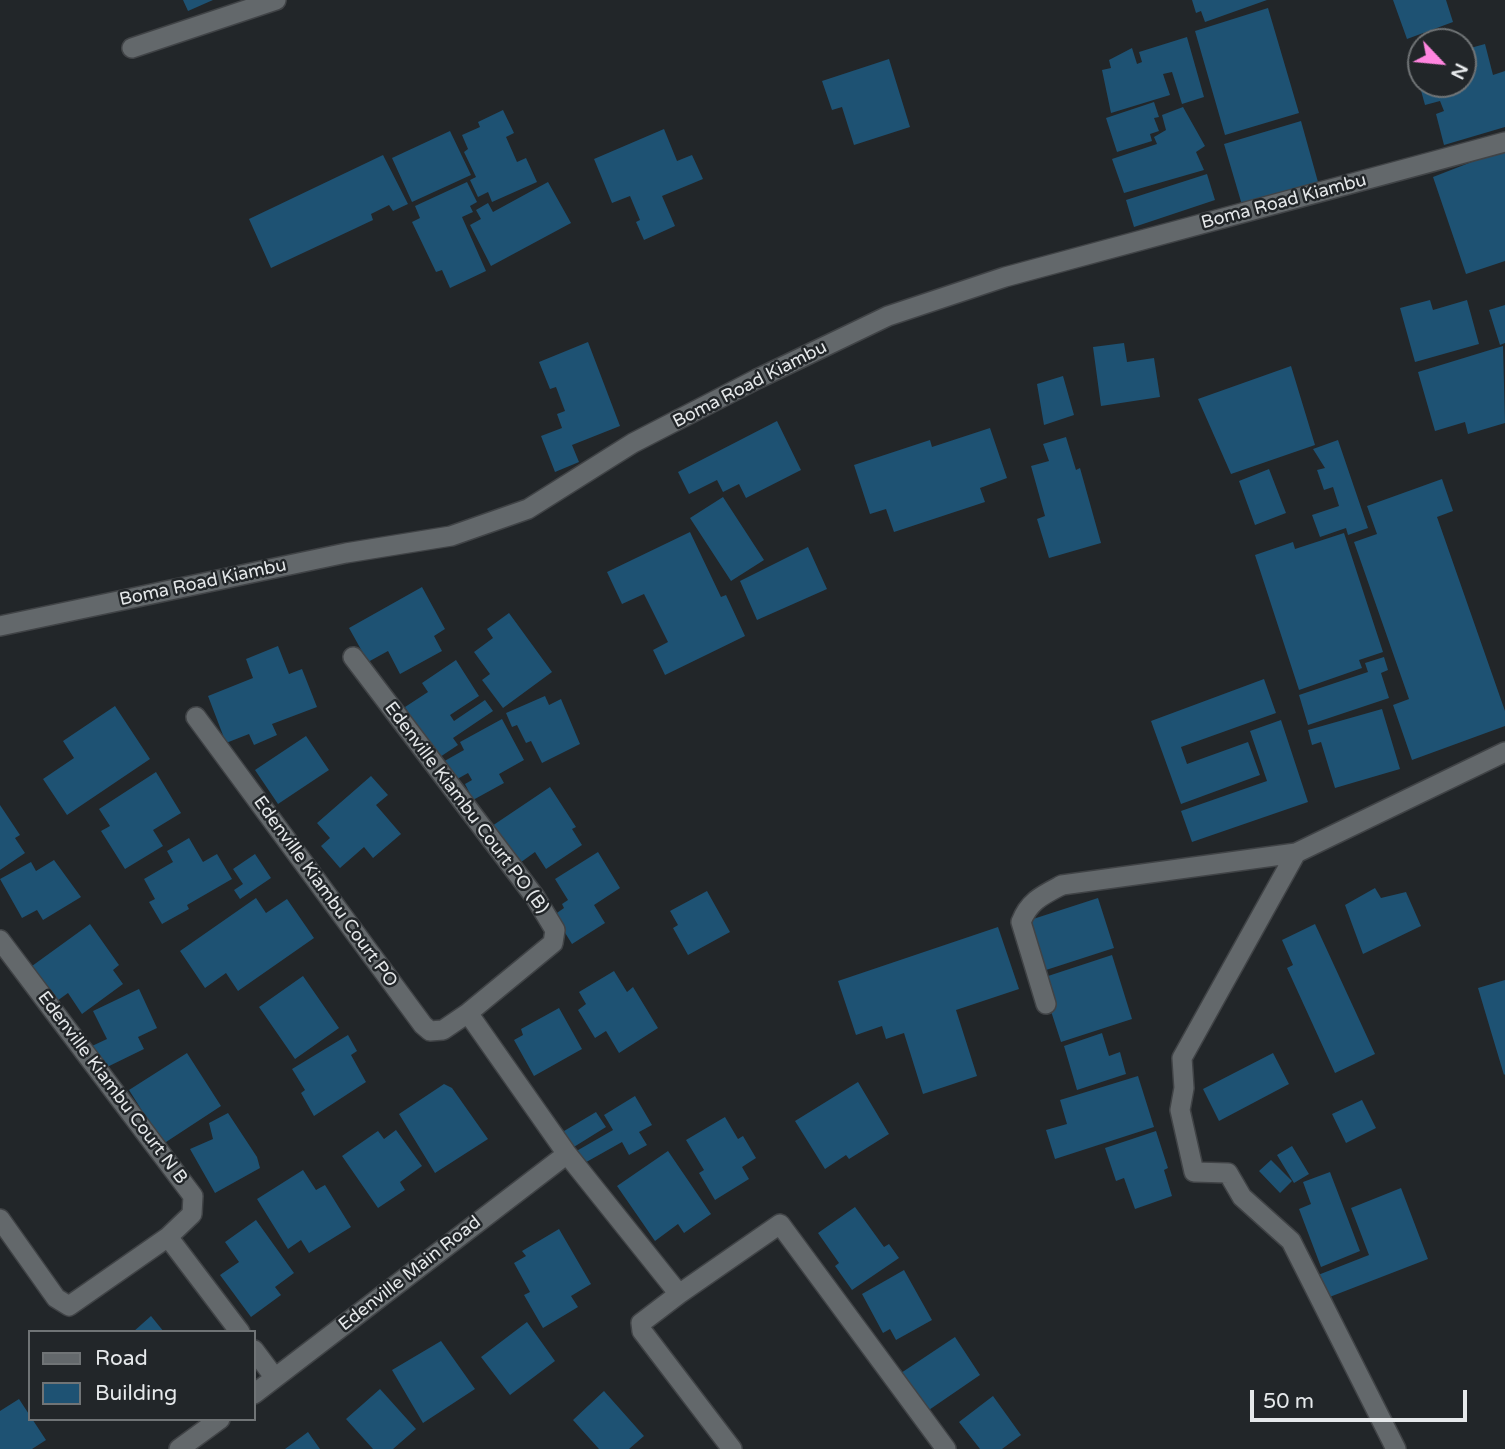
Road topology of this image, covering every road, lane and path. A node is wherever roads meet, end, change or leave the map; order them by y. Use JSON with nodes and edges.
{"nodes":[{"id":1,"x":276,"y":0,"type":"edge"},
{"id":2,"x":132,"y":48,"type":"dead end"},
{"id":3,"x":1505,"y":142,"type":"edge"},
{"id":4,"x":0,"y":626,"type":"edge"},
{"id":5,"x":353,"y":657,"type":"dead end"},
{"id":6,"x":196,"y":717,"type":"dead end"},
{"id":7,"x":1505,"y":752,"type":"edge"},
{"id":8,"x":1296,"y":853,"type":"junction"},
{"id":9,"x":0,"y":940,"type":"edge"},
{"id":10,"x":1046,"y":1004,"type":"dead end"},
{"id":11,"x":468,"y":1013,"type":"junction"},
{"id":12,"x":567,"y":1154,"type":"junction"},
{"id":13,"x":0,"y":1219,"type":"edge"},
{"id":14,"x":168,"y":1237,"type":"junction"},
{"id":15,"x":678,"y":1294,"type":"junction"},
{"id":16,"x":238,"y":1330,"type":"edge"},
{"id":17,"x":256,"y":1353,"type":"edge"},
{"id":18,"x":275,"y":1378,"type":"junction"},
{"id":19,"x":256,"y":1392,"type":"edge"},
{"id":20,"x":216,"y":1421,"type":"edge"},
{"id":21,"x":179,"y":1449,"type":"edge"},
{"id":22,"x":732,"y":1449,"type":"edge"},
{"id":23,"x":946,"y":1449,"type":"edge"},
{"id":24,"x":1396,"y":1449,"type":"edge"}],
"edges":[{"from":1,"to":2,"type":"street"},
{"from":3,"to":4,"type":"street","name":"Boma Road Kiambu"},
{"from":5,"to":11,"type":"street","name":"Edenville Kiambu Court PO (B)"},
{"from":6,"to":11,"type":"street","name":"Edenville Kiambu Court PO"},
{"from":7,"to":8,"type":"street"},
{"from":8,"to":10,"type":"street"},
{"from":8,"to":24,"type":"street"},
{"from":9,"to":14,"type":"street","name":"Edenville Kiambu Court N B"},
{"from":11,"to":12,"type":"street"},
{"from":12,"to":15,"type":"street"},
{"from":12,"to":18,"type":"street","name":"Edenville Main Road"},
{"from":13,"to":14,"type":"street","name":"Edenville Kiambu Court N B"},
{"from":14,"to":16,"type":"street"},
{"from":15,"to":22,"type":"street"},
{"from":15,"to":23,"type":"street"},
{"from":17,"to":18,"type":"street"},
{"from":18,"to":19,"type":"street","name":"Edenville Main Road"},
{"from":20,"to":21,"type":"street"}]}
